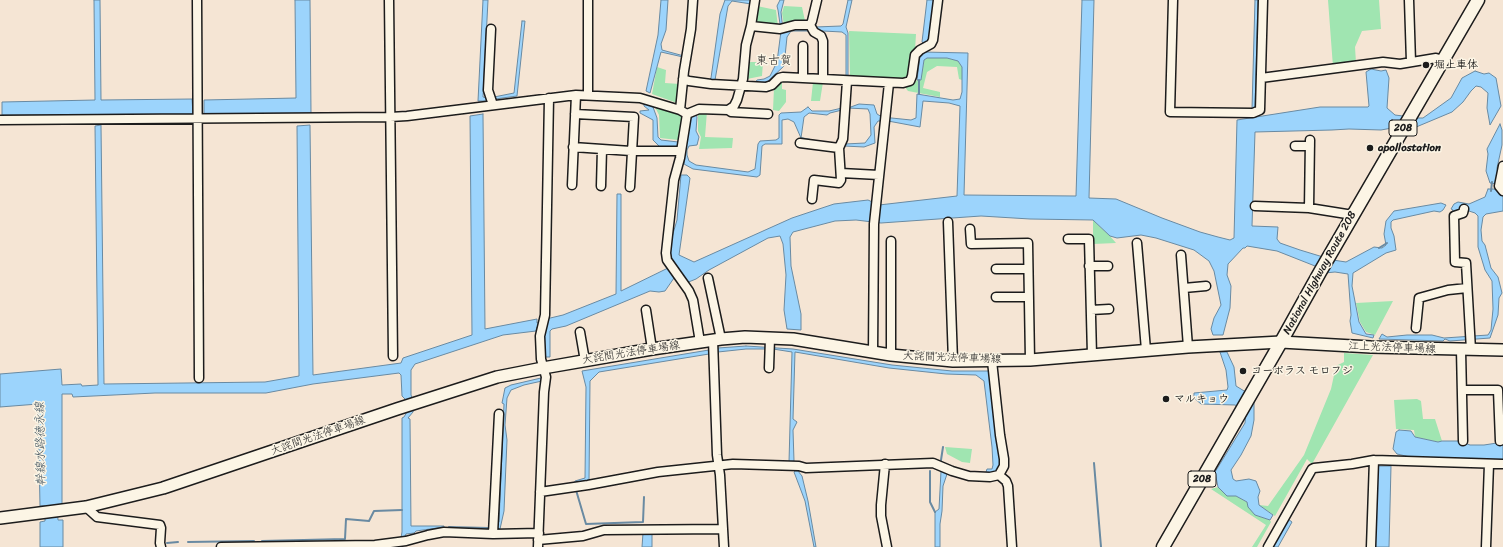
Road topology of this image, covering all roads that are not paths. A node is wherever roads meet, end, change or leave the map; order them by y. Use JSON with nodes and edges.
{"nodes":[{"id":1,"x":197,"y":0,"type":"edge"},
{"id":2,"x":389,"y":0,"type":"edge"},
{"id":3,"x":588,"y":0,"type":"edge"},
{"id":4,"x":693,"y":0,"type":"edge"},
{"id":5,"x":755,"y":0,"type":"edge"},
{"id":6,"x":817,"y":0,"type":"edge"},
{"id":7,"x":938,"y":0,"type":"edge"},
{"id":8,"x":1173,"y":0,"type":"edge"},
{"id":9,"x":1263,"y":0,"type":"edge"},
{"id":10,"x":1409,"y":0,"type":"edge"},
{"id":11,"x":1478,"y":0,"type":"edge"},
{"id":12,"x":810,"y":25,"type":"junction"},
{"id":13,"x":751,"y":26,"type":"junction"},
{"id":14,"x":491,"y":29,"type":"dead end"},
{"id":15,"x":802,"y":46,"type":"dead end"},
{"id":16,"x":1443,"y":60,"type":"junction"},
{"id":17,"x":1412,"y":62,"type":"junction"},
{"id":18,"x":803,"y":78,"type":"junction"},
{"id":19,"x":1261,"y":78,"type":"junction"},
{"id":20,"x":683,"y":79,"type":"junction"},
{"id":21,"x":823,"y":79,"type":"junction"},
{"id":22,"x":847,"y":81,"type":"junction"},
{"id":23,"x":889,"y":83,"type":"junction"},
{"id":24,"x":741,"y":86,"type":"junction"},
{"id":25,"x":576,"y":95,"type":"junction"},
{"id":26,"x":588,"y":95,"type":"junction"},
{"id":27,"x":549,"y":98,"type":"junction"},
{"id":28,"x":492,"y":105,"type":"junction"},
{"id":29,"x":728,"y":110,"type":"junction"},
{"id":30,"x":684,"y":112,"type":"junction"},
{"id":31,"x":575,"y":114,"type":"junction"},
{"id":32,"x":768,"y":114,"type":"dead end"},
{"id":33,"x":390,"y":117,"type":"junction"},
{"id":34,"x":198,"y":119,"type":"junction"},
{"id":35,"x":0,"y":120,"type":"edge"},
{"id":36,"x":800,"y":143,"type":"dead end"},
{"id":37,"x":1295,"y":146,"type":"dead end"},
{"id":38,"x":573,"y":147,"type":"junction"},
{"id":39,"x":840,"y":148,"type":"junction"},
{"id":40,"x":602,"y":149,"type":"junction"},
{"id":41,"x":631,"y":151,"type":"junction"},
{"id":42,"x":681,"y":151,"type":"junction"},
{"id":43,"x":1503,"y":166,"type":"edge"},
{"id":44,"x":841,"y":173,"type":"junction"},
{"id":45,"x":879,"y":175,"type":"junction"},
{"id":46,"x":572,"y":185,"type":"dead end"},
{"id":47,"x":601,"y":186,"type":"dead end"},
{"id":48,"x":630,"y":187,"type":"dead end"},
{"id":49,"x":1503,"y":191,"type":"edge"},
{"id":50,"x":812,"y":198,"type":"dead end"},
{"id":51,"x":1255,"y":206,"type":"dead end"},
{"id":52,"x":1309,"y":208,"type":"junction"},
{"id":53,"x":1464,"y":209,"type":"dead end"},
{"id":54,"x":1353,"y":215,"type":"junction"},
{"id":55,"x":948,"y":222,"type":"dead end"},
{"id":56,"x":970,"y":229,"type":"dead end"},
{"id":57,"x":1068,"y":239,"type":"dead end"},
{"id":58,"x":890,"y":241,"type":"dead end"},
{"id":59,"x":1137,"y":243,"type":"dead end"},
{"id":60,"x":1181,"y":255,"type":"dead end"},
{"id":61,"x":1090,"y":266,"type":"junction"},
{"id":62,"x":1108,"y":266,"type":"dead end"},
{"id":63,"x":996,"y":269,"type":"dead end"},
{"id":64,"x":1028,"y":269,"type":"junction"},
{"id":65,"x":708,"y":278,"type":"dead end"},
{"id":66,"x":1206,"y":286,"type":"dead end"},
{"id":67,"x":1184,"y":288,"type":"junction"},
{"id":68,"x":1468,"y":288,"type":"junction"},
{"id":69,"x":996,"y":297,"type":"dead end"},
{"id":70,"x":1029,"y":297,"type":"junction"},
{"id":71,"x":1109,"y":309,"type":"dead end"},
{"id":72,"x":646,"y":310,"type":"dead end"},
{"id":73,"x":1091,"y":310,"type":"junction"},
{"id":74,"x":1416,"y":328,"type":"dead end"},
{"id":75,"x":580,"y":332,"type":"dead end"},
{"id":76,"x":717,"y":340,"type":"junction"},
{"id":77,"x":700,"y":342,"type":"junction"},
{"id":78,"x":1281,"y":342,"type":"junction"},
{"id":79,"x":770,"y":344,"type":"junction"},
{"id":80,"x":1188,"y":346,"type":"junction"},
{"id":81,"x":1468,"y":348,"type":"junction"},
{"id":82,"x":652,"y":349,"type":"junction"},
{"id":83,"x":1146,"y":350,"type":"junction"},
{"id":84,"x":1503,"y":350,"type":"edge"},
{"id":85,"x":873,"y":353,"type":"junction"},
{"id":86,"x":1092,"y":355,"type":"junction"},
{"id":87,"x":393,"y":356,"type":"dead end"},
{"id":88,"x":891,"y":356,"type":"junction"},
{"id":89,"x":1030,"y":360,"type":"junction"},
{"id":90,"x":585,"y":361,"type":"junction"},
{"id":91,"x":953,"y":361,"type":"junction"},
{"id":92,"x":992,"y":361,"type":"junction"},
{"id":93,"x":543,"y":368,"type":"junction"},
{"id":94,"x":769,"y":368,"type":"dead end"},
{"id":95,"x":199,"y":378,"type":"dead end"},
{"id":96,"x":1462,"y":390,"type":"junction"},
{"id":97,"x":499,"y":414,"type":"dead end"},
{"id":98,"x":1463,"y":441,"type":"dead end"},
{"id":99,"x":1500,"y":441,"type":"dead end"},
{"id":100,"x":1374,"y":460,"type":"junction"},
{"id":101,"x":885,"y":464,"type":"junction"},
{"id":102,"x":1489,"y":464,"type":"junction"},
{"id":103,"x":1503,"y":464,"type":"edge"},
{"id":104,"x":718,"y":465,"type":"junction"},
{"id":105,"x":999,"y":475,"type":"junction"},
{"id":106,"x":540,"y":492,"type":"junction"},
{"id":107,"x":86,"y":508,"type":"junction"},
{"id":108,"x":0,"y":518,"type":"edge"},
{"id":109,"x":723,"y":529,"type":"junction"},
{"id":110,"x":493,"y":534,"type":"junction"},
{"id":111,"x":538,"y":540,"type":"edge"},
{"id":112,"x":270,"y":546,"type":"edge"},
{"id":113,"x":161,"y":547,"type":"edge"},
{"id":114,"x":221,"y":547,"type":"edge"},
{"id":115,"x":724,"y":547,"type":"edge"},
{"id":116,"x":887,"y":547,"type":"edge"},
{"id":117,"x":1012,"y":547,"type":"edge"},
{"id":118,"x":1162,"y":547,"type":"edge"},
{"id":119,"x":1268,"y":547,"type":"edge"},
{"id":120,"x":1371,"y":547,"type":"edge"},
{"id":121,"x":1486,"y":547,"type":"edge"}],
"edges":[{"from":1,"to":34,"type":"street"},
{"from":2,"to":33,"type":"street"},
{"from":3,"to":26,"type":"street"},
{"from":4,"to":20,"type":"street"},
{"from":5,"to":13,"type":"street"},
{"from":6,"to":12,"type":"street"},
{"from":7,"to":23,"type":"street"},
{"from":8,"to":19,"type":"street"},
{"from":9,"to":19,"type":"street"},
{"from":10,"to":17,"type":"street"},
{"from":11,"to":16,"type":"highway","name":"National Highway Route 208","number":"208"},
{"from":12,"to":13,"type":"street"},
{"from":12,"to":21,"type":"street"},
{"from":13,"to":24,"type":"street"},
{"from":14,"to":28,"type":"street"},
{"from":15,"to":18,"type":"street"},
{"from":16,"to":17,"type":"street"},
{"from":16,"to":54,"type":"highway","name":"National Highway Route 208","number":"208"},
{"from":17,"to":19,"type":"street"},
{"from":18,"to":21,"type":"street"},
{"from":18,"to":24,"type":"street"},
{"from":20,"to":24,"type":"street"},
{"from":20,"to":30,"type":"street"},
{"from":21,"to":22,"type":"street"},
{"from":22,"to":23,"type":"street"},
{"from":22,"to":39,"type":"street"},
{"from":23,"to":45,"type":"street"},
{"from":24,"to":29,"type":"street"},
{"from":25,"to":26,"type":"street"},
{"from":25,"to":27,"type":"street"},
{"from":25,"to":31,"type":"street"},
{"from":26,"to":30,"type":"street"},
{"from":27,"to":28,"type":"street"},
{"from":27,"to":93,"type":"street"},
{"from":28,"to":33,"type":"street"},
{"from":29,"to":30,"type":"street"},
{"from":29,"to":32,"type":"street"},
{"from":30,"to":42,"type":"street"},
{"from":31,"to":38,"type":"street"},
{"from":31,"to":41,"type":"street"},
{"from":33,"to":34,"type":"street"},
{"from":33,"to":87,"type":"street"},
{"from":34,"to":35,"type":"street"},
{"from":34,"to":95,"type":"street"},
{"from":36,"to":39,"type":"street"},
{"from":37,"to":52,"type":"street"},
{"from":38,"to":40,"type":"street"},
{"from":38,"to":46,"type":"street"},
{"from":39,"to":44,"type":"street"},
{"from":40,"to":41,"type":"street"},
{"from":40,"to":47,"type":"street"},
{"from":41,"to":42,"type":"street"},
{"from":41,"to":48,"type":"street"},
{"from":42,"to":77,"type":"street"},
{"from":43,"to":49,"type":"street"},
{"from":44,"to":45,"type":"street"},
{"from":44,"to":50,"type":"street"},
{"from":45,"to":85,"type":"street"},
{"from":51,"to":52,"type":"street"},
{"from":52,"to":54,"type":"street"},
{"from":53,"to":68,"type":"street"},
{"from":54,"to":78,"type":"highway","name":"National Highway Route 208","number":"208"},
{"from":55,"to":91,"type":"street"},
{"from":56,"to":64,"type":"street"},
{"from":57,"to":61,"type":"street"},
{"from":58,"to":88,"type":"street"},
{"from":59,"to":83,"type":"street"},
{"from":60,"to":67,"type":"street"},
{"from":61,"to":62,"type":"street"},
{"from":61,"to":73,"type":"street"},
{"from":63,"to":64,"type":"street"},
{"from":64,"to":70,"type":"street"},
{"from":65,"to":76,"type":"street"},
{"from":66,"to":67,"type":"street"},
{"from":67,"to":80,"type":"street"},
{"from":68,"to":74,"type":"street"},
{"from":68,"to":81,"type":"street"},
{"from":69,"to":70,"type":"street"},
{"from":70,"to":89,"type":"street"},
{"from":71,"to":73,"type":"street"},
{"from":72,"to":82,"type":"street"},
{"from":73,"to":86,"type":"street"},
{"from":75,"to":90,"type":"street"},
{"from":76,"to":77,"type":"main road","name":"大詫間光法停車場線"},
{"from":76,"to":79,"type":"main road","name":"大詫間光法停車場線"},
{"from":76,"to":104,"type":"street"},
{"from":77,"to":82,"type":"main road","name":"大詫間光法停車場線"},
{"from":78,"to":80,"type":"main road","name":"大詫間光法停車場線"},
{"from":78,"to":81,"type":"main road","name":"江上光法停車場線"},
{"from":78,"to":118,"type":"highway","name":"National Highway Route 208","number":"208"},
{"from":79,"to":85,"type":"main road","name":"大詫間光法停車場線"},
{"from":79,"to":94,"type":"street"},
{"from":80,"to":83,"type":"main road","name":"大詫間光法停車場線"},
{"from":81,"to":84,"type":"main road","name":"江上光法停車場線"},
{"from":81,"to":96,"type":"street"},
{"from":82,"to":90,"type":"main road","name":"大詫間光法停車場線"},
{"from":83,"to":86,"type":"main road","name":"大詫間光法停車場線"},
{"from":85,"to":88,"type":"main road","name":"大詫間光法停車場線"},
{"from":86,"to":89,"type":"main road","name":"大詫間光法停車場線"},
{"from":88,"to":91,"type":"main road","name":"大詫間光法停車場線"},
{"from":89,"to":92,"type":"main road","name":"大詫間光法停車場線"},
{"from":90,"to":93,"type":"main road","name":"大詫間光法停車場線"},
{"from":91,"to":92,"type":"main road","name":"大詫間光法停車場線"},
{"from":92,"to":105,"type":"street"},
{"from":93,"to":106,"type":"street"},
{"from":93,"to":107,"type":"main road","name":"大詫間光法停車場線"},
{"from":96,"to":98,"type":"street"},
{"from":96,"to":99,"type":"street"},
{"from":97,"to":110,"type":"street"},
{"from":100,"to":102,"type":"street"},
{"from":100,"to":119,"type":"street"},
{"from":100,"to":120,"type":"street"},
{"from":101,"to":104,"type":"street"},
{"from":101,"to":105,"type":"street"},
{"from":101,"to":116,"type":"street"},
{"from":102,"to":103,"type":"street"},
{"from":102,"to":121,"type":"street"},
{"from":104,"to":106,"type":"street"},
{"from":104,"to":109,"type":"street"},
{"from":105,"to":117,"type":"street"},
{"from":106,"to":111,"type":"street"},
{"from":107,"to":108,"type":"main road","name":"大詫間光法停車場線"},
{"from":107,"to":113,"type":"street"},
{"from":109,"to":111,"type":"street"},
{"from":109,"to":115,"type":"street"},
{"from":110,"to":111,"type":"street"},
{"from":110,"to":112,"type":"street"},
{"from":112,"to":114,"type":"street"}]}
